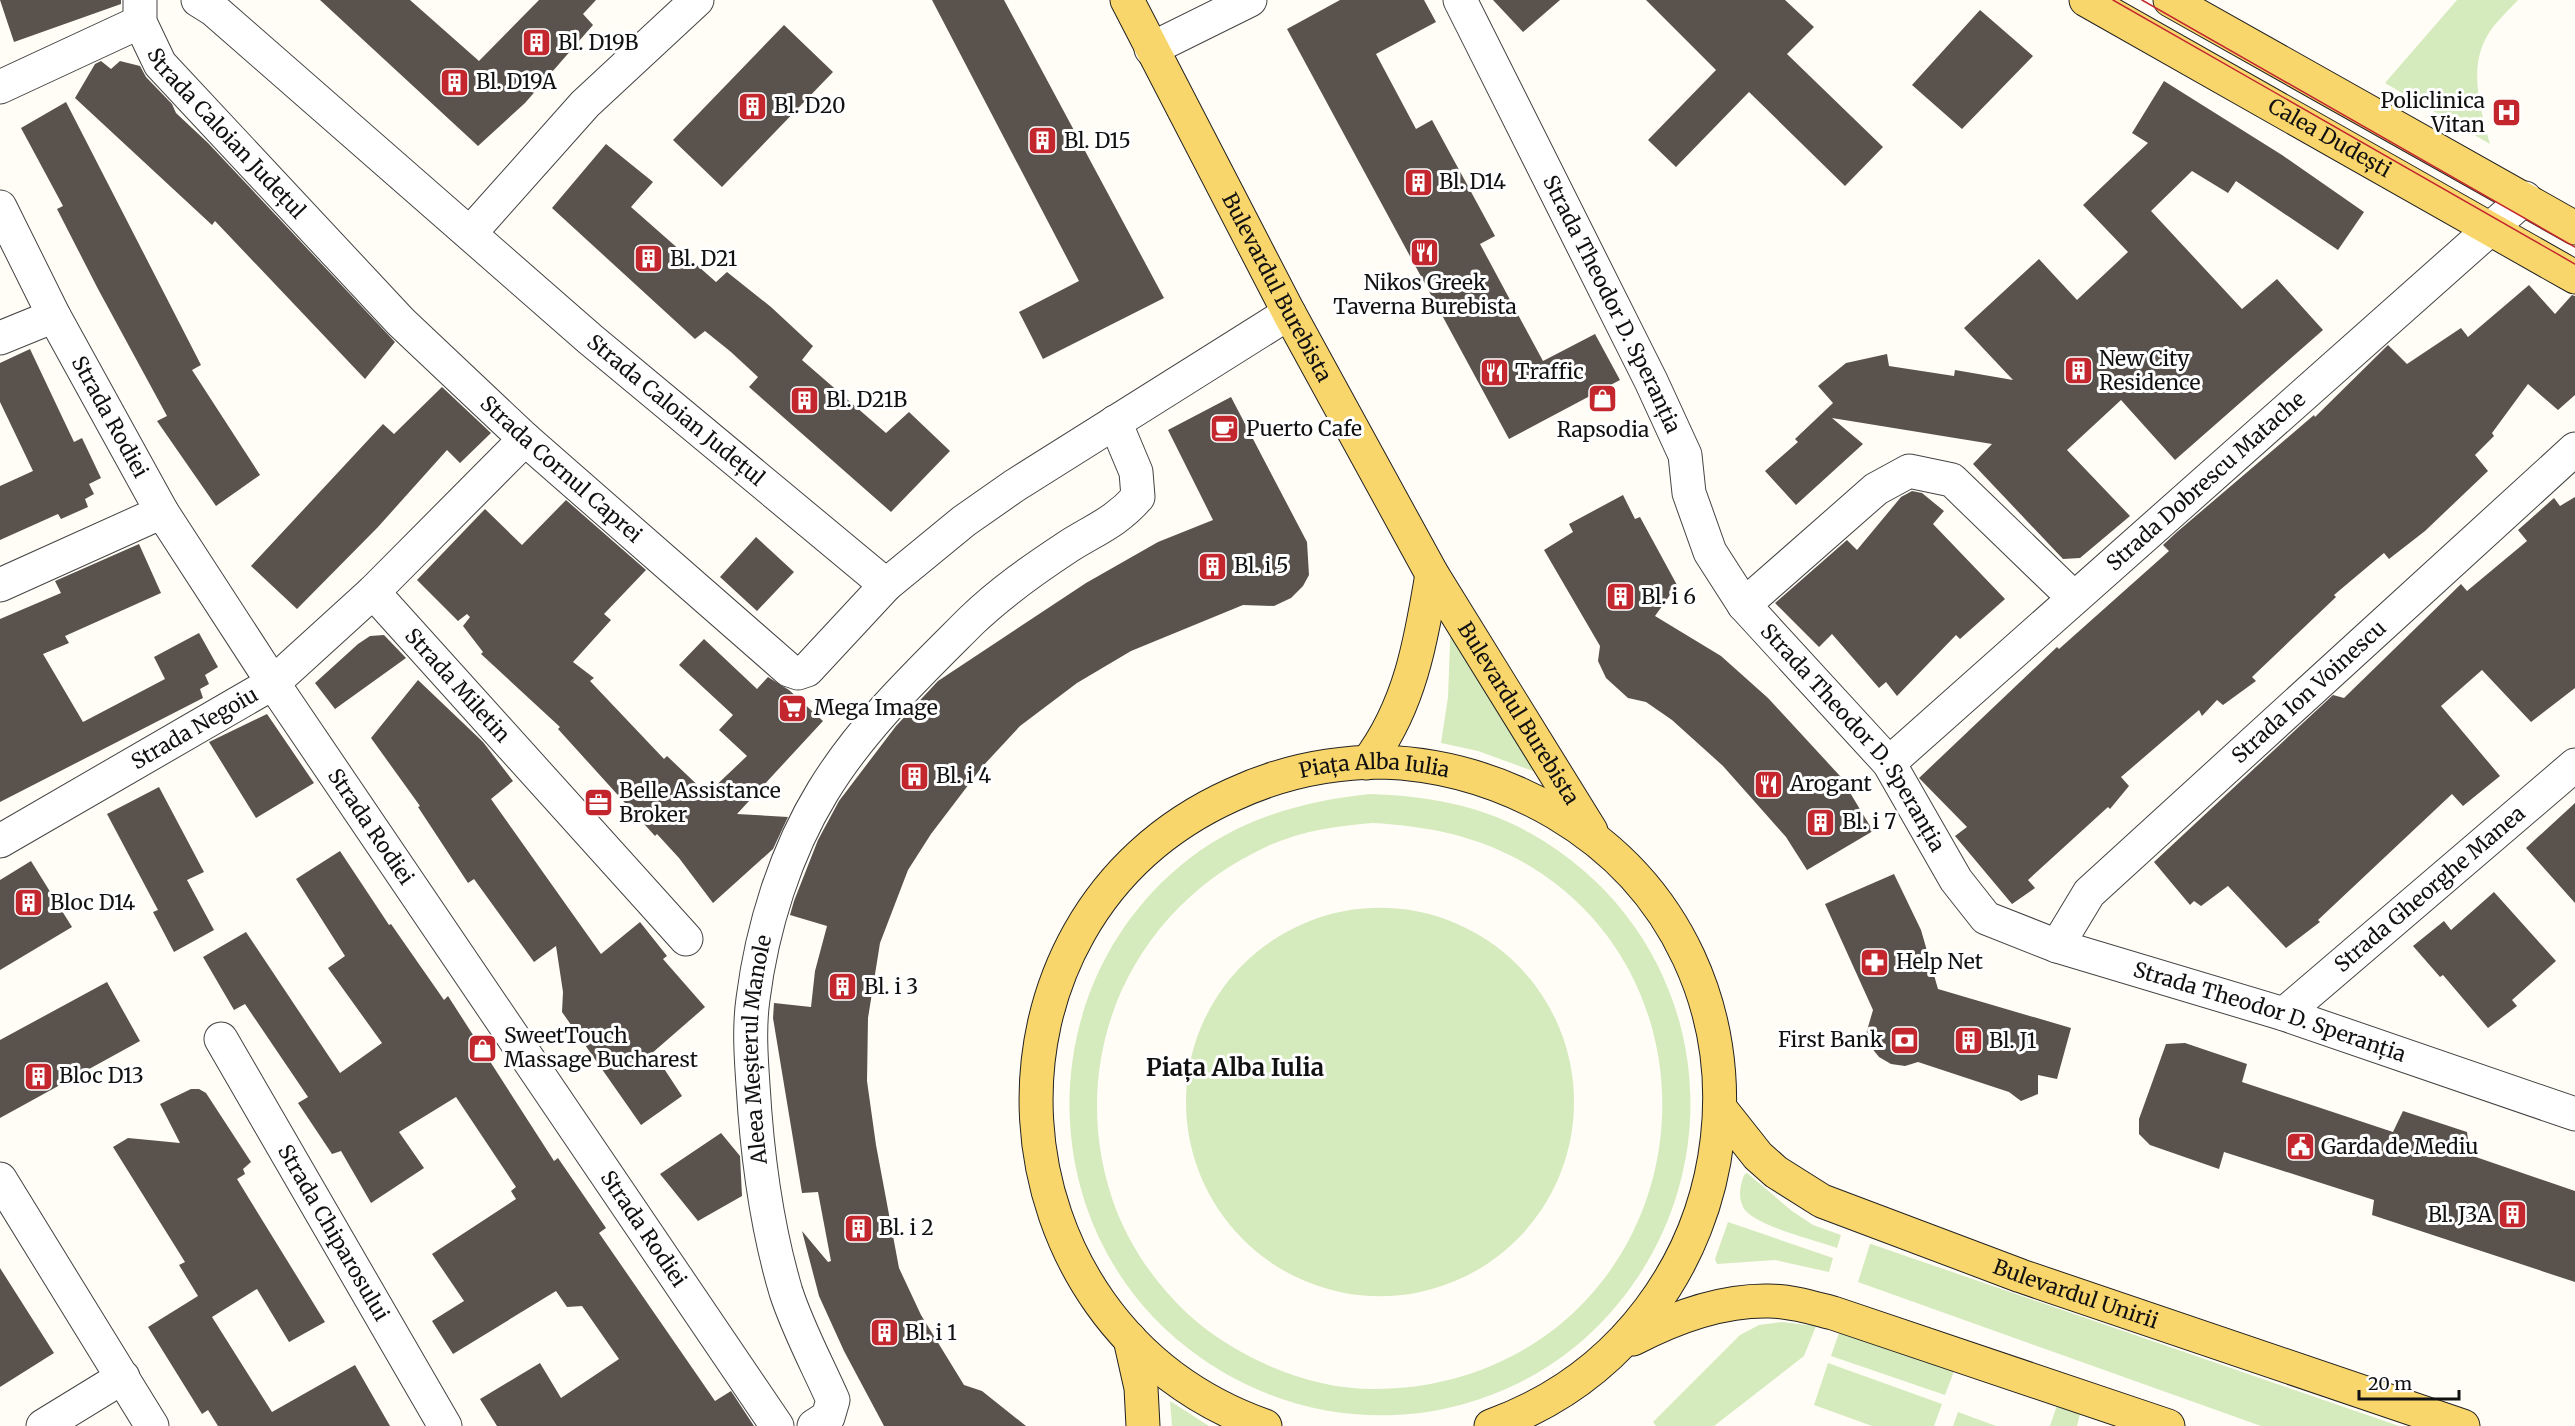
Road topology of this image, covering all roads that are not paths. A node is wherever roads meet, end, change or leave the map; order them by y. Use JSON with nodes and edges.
{"nodes":[{"id":1,"x":198,"y":0,"type":"edge"},
{"id":2,"x":697,"y":0,"type":"edge"},
{"id":3,"x":1126,"y":0,"type":"edge"},
{"id":4,"x":1250,"y":0,"type":"edge"},
{"id":5,"x":1460,"y":0,"type":"edge"},
{"id":6,"x":2086,"y":0,"type":"edge"},
{"id":7,"x":2170,"y":0,"type":"edge"},
{"id":8,"x":140,"y":11,"type":"edge"},
{"id":9,"x":1151,"y":49,"type":"junction"},
{"id":10,"x":0,"y":87,"type":"edge"},
{"id":11,"x":2525,"y":198,"type":"junction"},
{"id":12,"x":0,"y":207,"type":"edge"},
{"id":13,"x":2491,"y":228,"type":"junction"},
{"id":14,"x":2575,"y":228,"type":"edge"},
{"id":15,"x":471,"y":232,"type":"junction"},
{"id":16,"x":336,"y":252,"type":"joint"},
{"id":17,"x":2575,"y":277,"type":"edge"},
{"id":18,"x":1289,"y":313,"type":"junction"},
{"id":19,"x":54,"y":316,"type":"junction"},
{"id":20,"x":0,"y":338,"type":"edge"},
{"id":21,"x":1115,"y":422,"type":"junction"},
{"id":22,"x":525,"y":439,"type":"junction"},
{"id":23,"x":2575,"y":449,"type":"edge"},
{"id":24,"x":162,"y":512,"type":"junction"},
{"id":25,"x":1432,"y":574,"type":"junction"},
{"id":26,"x":0,"y":585,"type":"edge"},
{"id":27,"x":886,"y":585,"type":"junction"},
{"id":28,"x":373,"y":592,"type":"junction"},
{"id":29,"x":2074,"y":598,"type":"junction"},
{"id":30,"x":1744,"y":605,"type":"junction"},
{"id":31,"x":273,"y":683,"type":"junction"},
{"id":32,"x":1367,"y":763,"type":"junction"},
{"id":33,"x":1889,"y":763,"type":"junction"},
{"id":34,"x":2575,"y":765,"type":"edge"},
{"id":35,"x":0,"y":841,"type":"edge"},
{"id":36,"x":1607,"y":851,"type":"junction"},
{"id":37,"x":686,"y":939,"type":"dead end"},
{"id":38,"x":2057,"y":946,"type":"junction"},
{"id":39,"x":2284,"y":1014,"type":"junction"},
{"id":40,"x":221,"y":1039,"type":"dead end"},
{"id":41,"x":1720,"y":1108,"type":"junction"},
{"id":42,"x":2575,"y":1114,"type":"edge"},
{"id":43,"x":0,"y":1179,"type":"edge"},
{"id":44,"x":1131,"y":1339,"type":"junction"},
{"id":45,"x":1618,"y":1347,"type":"junction"},
{"id":46,"x":123,"y":1377,"type":"junction"},
{"id":47,"x":43,"y":1426,"type":"edge"},
{"id":48,"x":152,"y":1426,"type":"edge"},
{"id":49,"x":445,"y":1426,"type":"edge"},
{"id":50,"x":777,"y":1426,"type":"edge"},
{"id":51,"x":814,"y":1426,"type":"edge"},
{"id":52,"x":1143,"y":1426,"type":"edge"},
{"id":53,"x":1265,"y":1426,"type":"edge"},
{"id":54,"x":1491,"y":1426,"type":"edge"},
{"id":55,"x":2168,"y":1426,"type":"edge"},
{"id":56,"x":2463,"y":1426,"type":"edge"}],
"edges":[{"from":1,"to":15,"type":"street","name":"Strada Caloian Județul"},
{"from":2,"to":15,"type":"street"},
{"from":3,"to":9,"type":"main road","name":"Bulevardul Burebista"},
{"from":4,"to":9,"type":"street"},
{"from":5,"to":30,"type":"street","name":"Strada Theodor D. Speranția"},
{"from":6,"to":13,"type":"main road","name":"Calea Dudești"},
{"from":7,"to":11,"type":"main road","name":"Calea Dudești"},
{"from":8,"to":10,"type":"street"},
{"from":8,"to":16,"type":"street","name":"Strada Caloian Județul"},
{"from":9,"to":18,"type":"main road","name":"Bulevardul Burebista"},
{"from":11,"to":13,"type":"street","name":"Strada Dobrescu Matache"},
{"from":11,"to":14,"type":"main road","name":"Calea Dudești"},
{"from":12,"to":19,"type":"street","name":"Strada Rodiei"},
{"from":13,"to":17,"type":"main road","name":"Calea Dudești"},
{"from":13,"to":29,"type":"street","name":"Strada Dobrescu Matache"},
{"from":15,"to":27,"type":"street","name":"Strada Caloian Județul"},
{"from":16,"to":22,"type":"street","name":"Strada Cornul Caprei"},
{"from":18,"to":21,"type":"street"},
{"from":18,"to":25,"type":"main road","name":"Bulevardul Burebista"},
{"from":19,"to":20,"type":"street"},
{"from":19,"to":24,"type":"street","name":"Strada Rodiei"},
{"from":21,"to":27,"type":"street"},
{"from":21,"to":51,"type":"street","name":"Aleea Meșterul Manole"},
{"from":22,"to":27,"type":"street","name":"Strada Cornul Caprei"},
{"from":22,"to":28,"type":"street"},
{"from":23,"to":38,"type":"street","name":"Strada Ion Voinescu"},
{"from":24,"to":26,"type":"street"},
{"from":24,"to":31,"type":"street","name":"Strada Rodiei"},
{"from":25,"to":32,"type":"main road","name":"Bulevardul Burebista"},
{"from":25,"to":36,"type":"main road","name":"Bulevardul Burebista"},
{"from":28,"to":31,"type":"street","name":"Strada Negoiu"},
{"from":28,"to":37,"type":"street","name":"Strada Miletin"},
{"from":29,"to":30,"type":"street"},
{"from":29,"to":33,"type":"street","name":"Strada Dobrescu Matache"},
{"from":30,"to":33,"type":"street","name":"Strada Theodor D. Speranția"},
{"from":31,"to":35,"type":"street","name":"Strada Negoiu"},
{"from":31,"to":50,"type":"street","name":"Strada Rodiei"},
{"from":32,"to":36,"type":"main road","name":"Piața Alba Iulia"},
{"from":32,"to":44,"type":"main road","name":"Piața Alba Iulia"},
{"from":33,"to":38,"type":"street","name":"Strada Theodor D. Speranția"},
{"from":34,"to":39,"type":"street","name":"Strada Gheorghe Manea"},
{"from":36,"to":41,"type":"main road","name":"Piața Alba Iulia"},
{"from":38,"to":39,"type":"street","name":"Strada Theodor D. Speranția"},
{"from":39,"to":42,"type":"street","name":"Strada Theodor D. Speranția"},
{"from":40,"to":49,"type":"street","name":"Strada Chiparosului"},
{"from":41,"to":45,"type":"main road","name":"Piața Alba Iulia"},
{"from":41,"to":56,"type":"main road","name":"Bulevardul Unirii"},
{"from":43,"to":46,"type":"street"},
{"from":44,"to":52,"type":"main road"},
{"from":44,"to":53,"type":"main road","name":"Piața Alba Iulia"},
{"from":45,"to":54,"type":"main road","name":"Piața Alba Iulia"},
{"from":45,"to":55,"type":"main road"},
{"from":46,"to":47,"type":"street"},
{"from":46,"to":48,"type":"street"}]}
